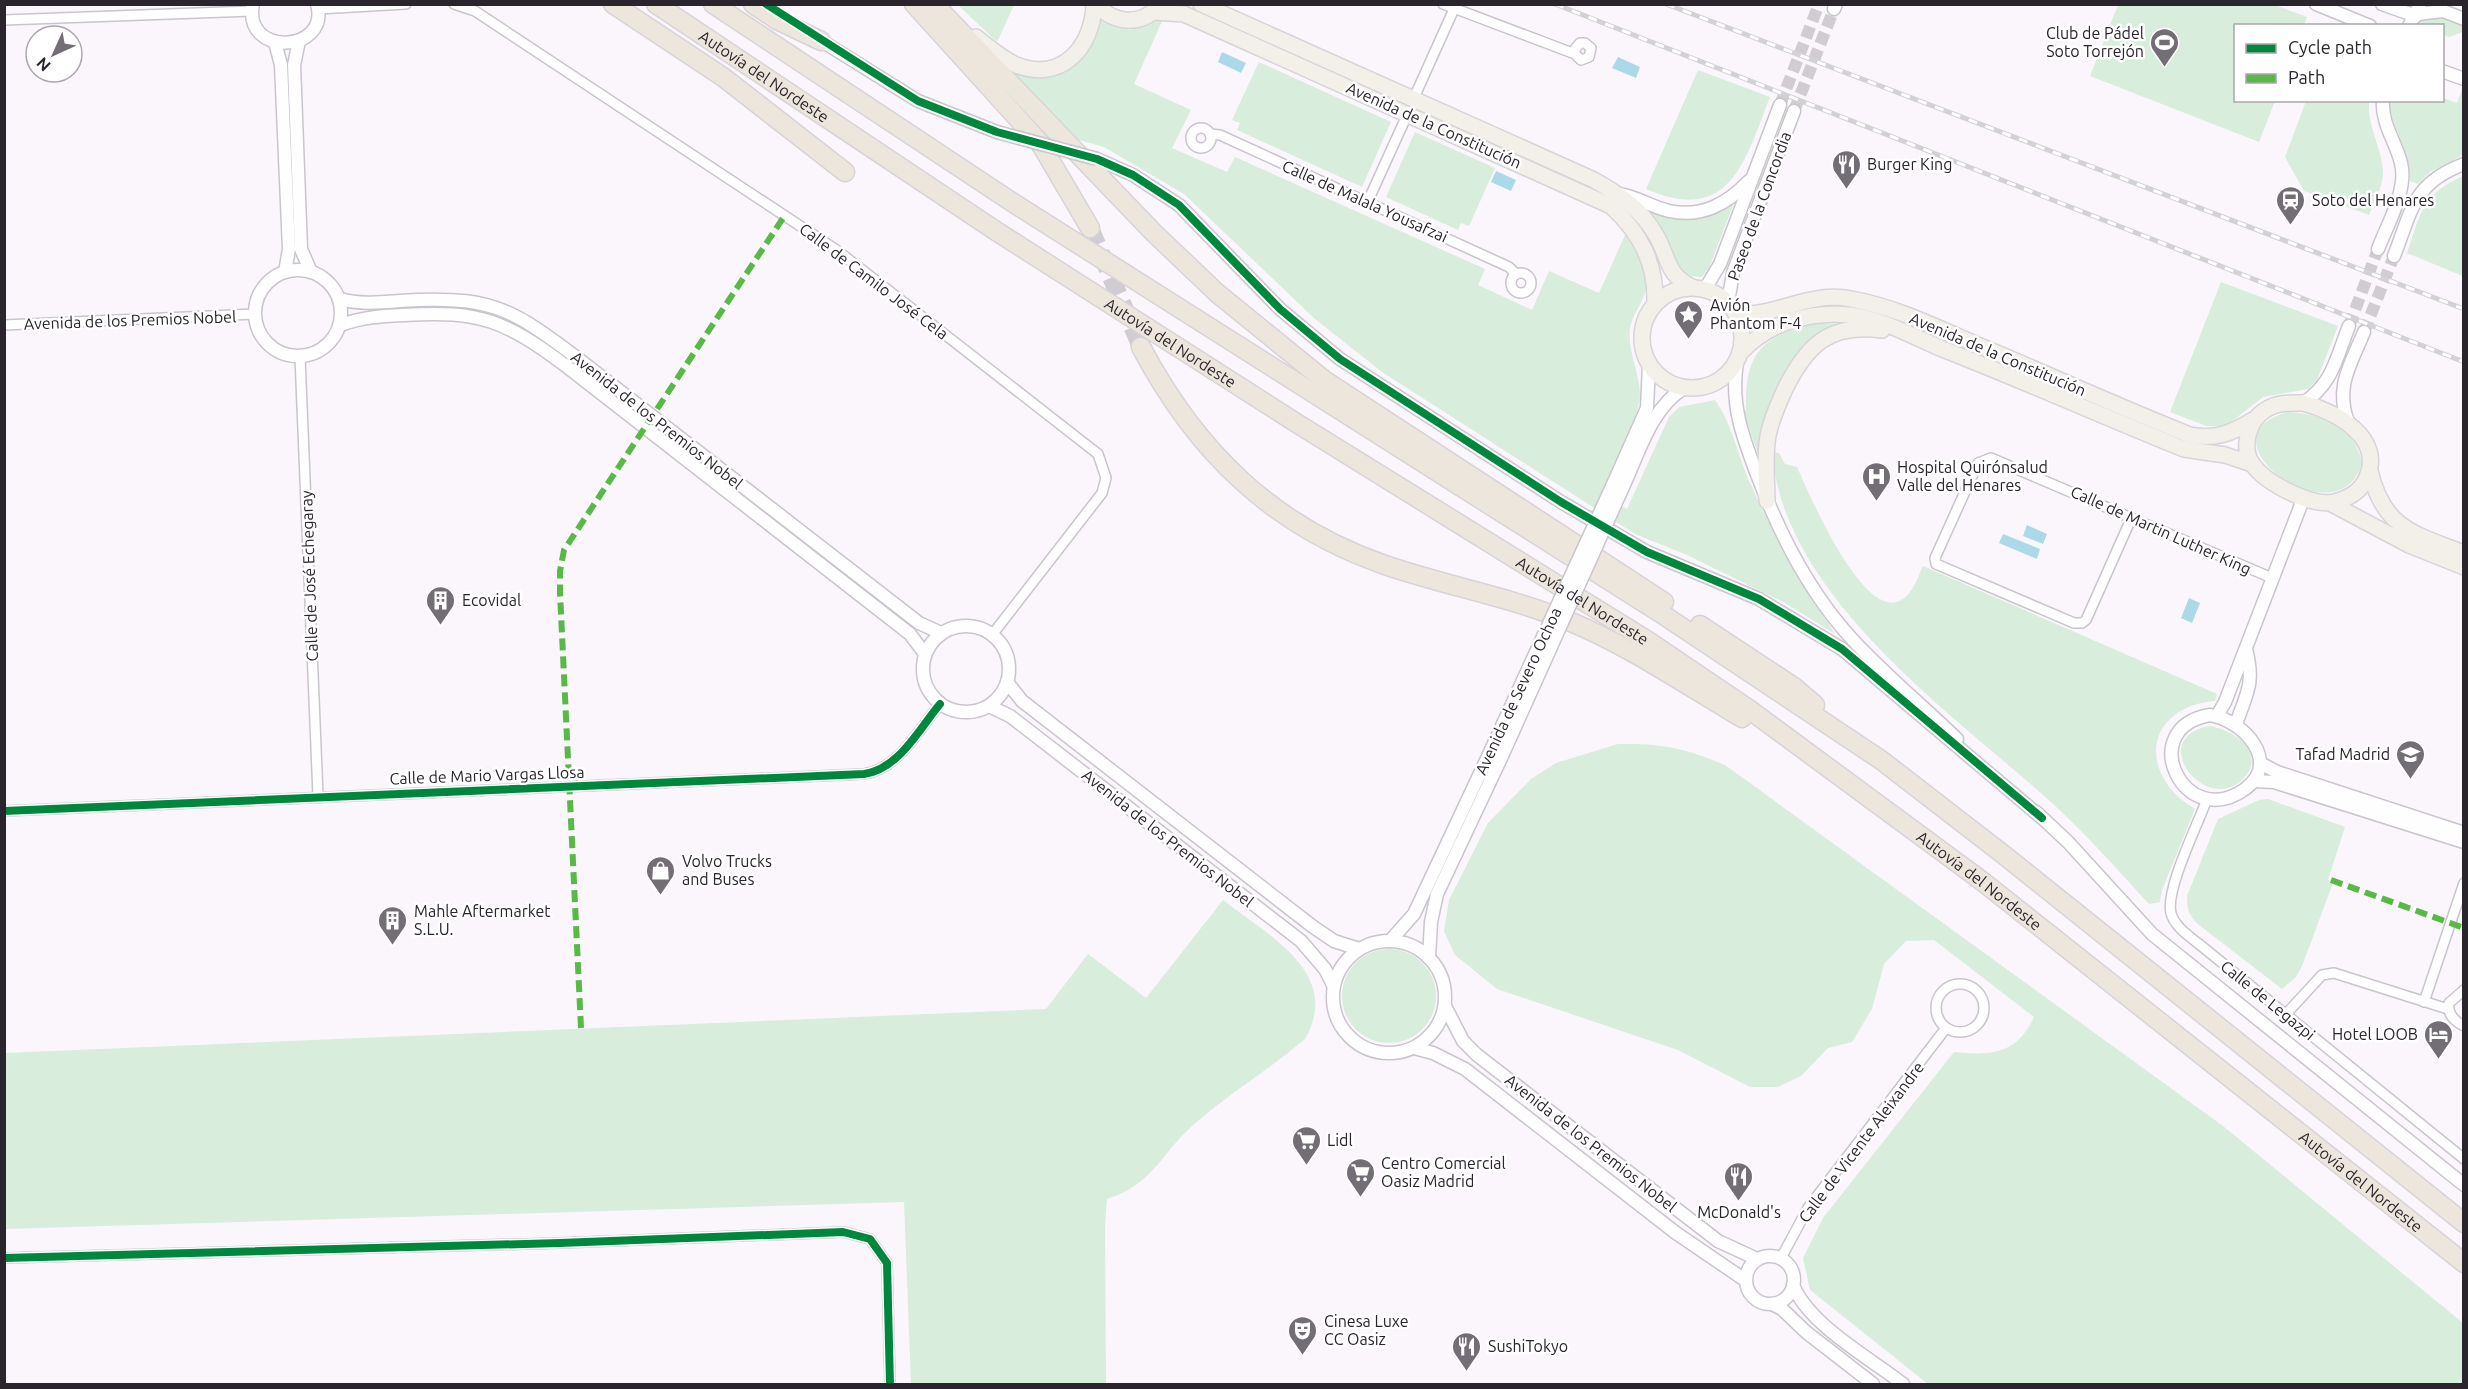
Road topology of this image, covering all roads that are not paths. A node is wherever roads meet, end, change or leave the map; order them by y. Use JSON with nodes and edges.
{"nodes":[{"id":1,"x":406,"y":4,"type":"edge"},
{"id":2,"x":454,"y":4,"type":"edge"},
{"id":3,"x":613,"y":4,"type":"edge"},
{"id":4,"x":656,"y":4,"type":"edge"},
{"id":5,"x":714,"y":4,"type":"edge"},
{"id":6,"x":753,"y":4,"type":"edge"},
{"id":7,"x":766,"y":4,"type":"edge"},
{"id":8,"x":914,"y":4,"type":"edge"},
{"id":9,"x":934,"y":4,"type":"edge"},
{"id":10,"x":940,"y":4,"type":"edge"},
{"id":11,"x":1094,"y":4,"type":"edge"},
{"id":12,"x":1201,"y":4,"type":"edge"},
{"id":13,"x":1443,"y":4,"type":"edge"},
{"id":14,"x":2316,"y":4,"type":"edge"},
{"id":15,"x":2382,"y":4,"type":"edge"},
{"id":16,"x":317,"y":7,"type":"edge"},
{"id":17,"x":253,"y":8,"type":"edge"},
{"id":18,"x":1157,"y":8,"type":"edge"},
{"id":19,"x":1454,"y":9,"type":"junction"},
{"id":20,"x":2416,"y":15,"type":"edge"},
{"id":21,"x":2463,"y":19,"type":"edge"},
{"id":22,"x":4,"y":20,"type":"edge"},
{"id":23,"x":2365,"y":24,"type":"edge"},
{"id":24,"x":299,"y":41,"type":"junction"},
{"id":25,"x":821,"y":41,"type":"junction"},
{"id":26,"x":275,"y":42,"type":"junction"},
{"id":27,"x":1575,"y":54,"type":"dead end"},
{"id":28,"x":2444,"y":72,"type":"edge"},
{"id":29,"x":2463,"y":80,"type":"edge"},
{"id":30,"x":2383,"y":102,"type":"edge"},
{"id":31,"x":1780,"y":105,"type":"tunnel mouth"},
{"id":32,"x":1410,"y":107,"type":"junction"},
{"id":33,"x":1794,"y":111,"type":"tunnel mouth"},
{"id":34,"x":1210,"y":134,"type":"dead end"},
{"id":35,"x":2463,"y":164,"type":"edge"},
{"id":36,"x":845,"y":172,"type":"dead end"},
{"id":37,"x":1752,"y":178,"type":"junction"},
{"id":38,"x":1619,"y":194,"type":"junction"},
{"id":39,"x":1368,"y":201,"type":"junction"},
{"id":40,"x":1090,"y":228,"type":"tunnel mouth"},
{"id":41,"x":2378,"y":249,"type":"tunnel mouth"},
{"id":42,"x":2394,"y":256,"type":"tunnel mouth"},
{"id":43,"x":285,"y":272,"type":"junction"},
{"id":44,"x":311,"y":272,"type":"junction"},
{"id":45,"x":1516,"y":274,"type":"dead end"},
{"id":46,"x":1698,"y":288,"type":"junction"},
{"id":47,"x":339,"y":299,"type":"junction"},
{"id":48,"x":1655,"y":303,"type":"junction"},
{"id":49,"x":1732,"y":307,"type":"junction"},
{"id":50,"x":255,"y":315,"type":"junction"},
{"id":51,"x":4,"y":325,"type":"edge"},
{"id":52,"x":341,"y":325,"type":"junction"},
{"id":53,"x":2349,"y":326,"type":"tunnel mouth"},
{"id":54,"x":1900,"y":332,"type":"junction"},
{"id":55,"x":2364,"y":332,"type":"tunnel mouth"},
{"id":56,"x":1141,"y":346,"type":"tunnel mouth"},
{"id":57,"x":300,"y":357,"type":"junction"},
{"id":58,"x":1739,"y":357,"type":"junction"},
{"id":59,"x":1649,"y":365,"type":"junction"},
{"id":60,"x":1684,"y":388,"type":"junction"},
{"id":61,"x":2303,"y":403,"type":"junction"},
{"id":62,"x":2253,"y":420,"type":"junction"},
{"id":63,"x":2348,"y":422,"type":"junction"},
{"id":64,"x":2252,"y":464,"type":"junction"},
{"id":65,"x":2370,"y":471,"type":"junction"},
{"id":66,"x":1618,"y":485,"type":"junction"},
{"id":67,"x":2304,"y":497,"type":"junction"},
{"id":68,"x":1767,"y":501,"type":"junction"},
{"id":69,"x":2330,"y":503,"type":"junction"},
{"id":70,"x":2132,"y":519,"type":"junction"},
{"id":71,"x":2463,"y":553,"type":"edge"},
{"id":72,"x":2463,"y":567,"type":"edge"},
{"id":73,"x":2272,"y":578,"type":"junction"},
{"id":74,"x":941,"y":633,"type":"junction"},
{"id":75,"x":992,"y":635,"type":"junction"},
{"id":76,"x":2246,"y":649,"type":"junction"},
{"id":77,"x":925,"y":654,"type":"junction"},
{"id":78,"x":1007,"y":682,"type":"junction"},
{"id":79,"x":940,"y":704,"type":"junction"},
{"id":80,"x":988,"y":706,"type":"junction"},
{"id":81,"x":2217,"y":716,"type":"junction"},
{"id":82,"x":2236,"y":724,"type":"junction"},
{"id":83,"x":1496,"y":753,"type":"junction"},
{"id":84,"x":1881,"y":760,"type":"junction"},
{"id":85,"x":2260,"y":763,"type":"junction"},
{"id":86,"x":2254,"y":781,"type":"junction"},
{"id":87,"x":1860,"y":789,"type":"junction"},
{"id":88,"x":318,"y":796,"type":"junction"},
{"id":89,"x":2207,"y":799,"type":"junction"},
{"id":90,"x":4,"y":811,"type":"edge"},
{"id":91,"x":2042,"y":818,"type":"junction"},
{"id":92,"x":2463,"y":833,"type":"edge"},
{"id":93,"x":2463,"y":842,"type":"edge"},
{"id":94,"x":2463,"y":883,"type":"edge"},
{"id":95,"x":1390,"y":941,"type":"junction"},
{"id":96,"x":1359,"y":949,"type":"junction"},
{"id":97,"x":1430,"y":958,"type":"junction"},
{"id":98,"x":1333,"y":986,"type":"junction"},
{"id":99,"x":2463,"y":990,"type":"edge"},
{"id":100,"x":2424,"y":1002,"type":"junction"},
{"id":101,"x":1445,"y":1006,"type":"junction"},
{"id":102,"x":2448,"y":1009,"type":"junction"},
{"id":103,"x":2286,"y":1014,"type":"junction"},
{"id":104,"x":2463,"y":1026,"type":"edge"},
{"id":105,"x":1946,"y":1028,"type":"junction"},
{"id":106,"x":1414,"y":1048,"type":"junction"},
{"id":107,"x":2463,"y":1159,"type":"edge"},
{"id":108,"x":2463,"y":1185,"type":"edge"},
{"id":109,"x":2463,"y":1224,"type":"edge"},
{"id":110,"x":4,"y":1258,"type":"edge"},
{"id":111,"x":1780,"y":1258,"type":"junction"},
{"id":112,"x":1757,"y":1259,"type":"junction"},
{"id":113,"x":2463,"y":1263,"type":"edge"},
{"id":114,"x":1745,"y":1280,"type":"junction"},
{"id":115,"x":1793,"y":1285,"type":"junction"},
{"id":116,"x":1772,"y":1304,"type":"junction"},
{"id":117,"x":890,"y":1384,"type":"edge"},
{"id":118,"x":1873,"y":1384,"type":"edge"},
{"id":119,"x":1904,"y":1384,"type":"edge"}],
"edges":[{"from":1,"to":16,"type":"street"},
{"from":2,"to":75,"type":"street","name":"Calle de Camilo José Cela"},
{"from":3,"to":36,"type":"highway"},
{"from":4,"to":87,"type":"highway","name":"Autovía del Nordeste"},
{"from":5,"to":84,"type":"highway","name":"Autovía del Nordeste"},
{"from":6,"to":25,"type":"highway"},
{"from":7,"to":25,"type":"street"},
{"from":8,"to":40,"type":"highway"},
{"from":9,"to":84,"type":"highway"},
{"from":10,"to":11,"type":"main road"},
{"from":11,"to":18,"type":"main road"},
{"from":12,"to":32,"type":"main road","name":"Avenida de la Constitución"},
{"from":13,"to":19,"type":"street"},
{"from":14,"to":23,"type":"street"},
{"from":15,"to":20,"type":"street"},
{"from":16,"to":24,"type":"street"},
{"from":17,"to":22,"type":"street"},
{"from":17,"to":26,"type":"street"},
{"from":18,"to":32,"type":"main road","name":"Avenida de la Constitución"},
{"from":19,"to":27,"type":"street"},
{"from":19,"to":32,"type":"street"},
{"from":20,"to":21,"type":"street"},
{"from":24,"to":26,"type":"street"},
{"from":24,"to":44,"type":"street"},
{"from":25,"to":91,"type":"street","bridge":true},
{"from":26,"to":43,"type":"street"},
{"from":28,"to":29,"type":"street"},
{"from":30,"to":41,"type":"street"},
{"from":31,"to":37,"type":"street","name":"Paseo de la Concordia"},
{"from":32,"to":38,"type":"main road","name":"Avenida de la Constitución"},
{"from":32,"to":39,"type":"street"},
{"from":32,"to":48,"type":"main road","name":"Avenida de la Constitución"},
{"from":33,"to":49,"type":"street","name":"Paseo de la Concordia"},
{"from":34,"to":39,"type":"street","name":"Calle de Malala Yousafzai"},
{"from":35,"to":42,"type":"street"},
{"from":37,"to":38,"type":"street"},
{"from":37,"to":46,"type":"street","name":"Paseo de la Concordia"},
{"from":38,"to":46,"type":"main road","name":"Avenida de la Constitución"},
{"from":39,"to":45,"type":"street","name":"Calle de Malala Yousafzai"},
{"from":43,"to":44,"type":"street"},
{"from":43,"to":50,"type":"street"},
{"from":44,"to":47,"type":"street"},
{"from":46,"to":48,"type":"main road"},
{"from":46,"to":49,"type":"main road"},
{"from":47,"to":52,"type":"street"},
{"from":47,"to":74,"type":"street","name":"Avenida de los Premios Nobel"},
{"from":48,"to":59,"type":"main road"},
{"from":49,"to":58,"type":"main road"},
{"from":49,"to":62,"type":"main road","name":"Avenida de la Constitución"},
{"from":50,"to":51,"type":"street","name":"Avenida de los Premios Nobel"},
{"from":50,"to":57,"type":"street"},
{"from":52,"to":57,"type":"street"},
{"from":52,"to":77,"type":"street","name":"Avenida de los Premios Nobel"},
{"from":53,"to":61,"type":"street"},
{"from":54,"to":58,"type":"main road","name":"Avenida de la Constitución"},
{"from":54,"to":64,"type":"main road","name":"Avenida de la Constitución"},
{"from":54,"to":68,"type":"main road"},
{"from":55,"to":63,"type":"street"},
{"from":56,"to":87,"type":"highway"},
{"from":57,"to":88,"type":"street","name":"Calle de José Echegaray"},
{"from":58,"to":60,"type":"main road"},
{"from":58,"to":68,"type":"street"},
{"from":59,"to":60,"type":"main road"},
{"from":59,"to":66,"type":"street","name":"Avenida de Severo Ochoa"},
{"from":60,"to":66,"type":"street","name":"Avenida de Severo Ochoa"},
{"from":61,"to":62,"type":"main road"},
{"from":61,"to":63,"type":"main road"},
{"from":62,"to":64,"type":"main road"},
{"from":63,"to":65,"type":"main road"},
{"from":64,"to":67,"type":"main road"},
{"from":65,"to":69,"type":"main road"},
{"from":65,"to":71,"type":"main road"},
{"from":66,"to":83,"type":"street","name":"Avenida de Severo Ochoa","bridge":true},
{"from":67,"to":69,"type":"main road"},
{"from":67,"to":73,"type":"street"},
{"from":68,"to":91,"type":"street"},
{"from":69,"to":72,"type":"main road"},
{"from":70,"to":70,"type":"street","name":"Calle de Martin Luther King"},
{"from":70,"to":73,"type":"street","name":"Calle de Martin Luther King"},
{"from":73,"to":76,"type":"street"},
{"from":74,"to":75,"type":"street"},
{"from":74,"to":77,"type":"street"},
{"from":75,"to":78,"type":"street"},
{"from":76,"to":81,"type":"street"},
{"from":76,"to":82,"type":"street"},
{"from":77,"to":79,"type":"street"},
{"from":78,"to":80,"type":"street"},
{"from":78,"to":96,"type":"street","name":"Avenida de los Premios Nobel"},
{"from":79,"to":80,"type":"street"},
{"from":79,"to":88,"type":"street","name":"Calle de Mario Vargas Llosa"},
{"from":80,"to":98,"type":"street","name":"Avenida de los Premios Nobel"},
{"from":81,"to":82,"type":"street"},
{"from":81,"to":89,"type":"street"},
{"from":82,"to":85,"type":"street"},
{"from":83,"to":95,"type":"street","name":"Avenida de Severo Ochoa"},
{"from":83,"to":97,"type":"street","name":"Avenida de Severo Ochoa"},
{"from":84,"to":109,"type":"highway","name":"Autovía del Nordeste"},
{"from":85,"to":86,"type":"street"},
{"from":85,"to":92,"type":"street"},
{"from":86,"to":89,"type":"street"},
{"from":86,"to":93,"type":"street"},
{"from":87,"to":113,"type":"highway","name":"Autovía del Nordeste"},
{"from":88,"to":90,"type":"street","name":"Calle de Mario Vargas Llosa"},
{"from":89,"to":103,"type":"street","name":"Calle de Legazpi"},
{"from":91,"to":108,"type":"street"},
{"from":94,"to":100,"type":"street"},
{"from":95,"to":96,"type":"street"},
{"from":95,"to":97,"type":"street"},
{"from":96,"to":98,"type":"street"},
{"from":97,"to":101,"type":"street"},
{"from":98,"to":106,"type":"street"},
{"from":99,"to":102,"type":"street"},
{"from":100,"to":102,"type":"street"},
{"from":100,"to":103,"type":"street"},
{"from":101,"to":106,"type":"street"},
{"from":101,"to":112,"type":"street","name":"Avenida de los Premios Nobel"},
{"from":102,"to":104,"type":"street"},
{"from":103,"to":107,"type":"street","name":"Calle de Legazpi"},
{"from":105,"to":105,"type":"street"},
{"from":105,"to":111,"type":"street","name":"Calle de Vicente Aleixandre"},
{"from":106,"to":114,"type":"street","name":"Avenida de los Premios Nobel"},
{"from":110,"to":117,"type":"street"},
{"from":111,"to":112,"type":"street"},
{"from":111,"to":115,"type":"street"},
{"from":112,"to":114,"type":"street"},
{"from":114,"to":116,"type":"street"},
{"from":115,"to":116,"type":"street"},
{"from":115,"to":119,"type":"street"},
{"from":116,"to":118,"type":"street"}]}
